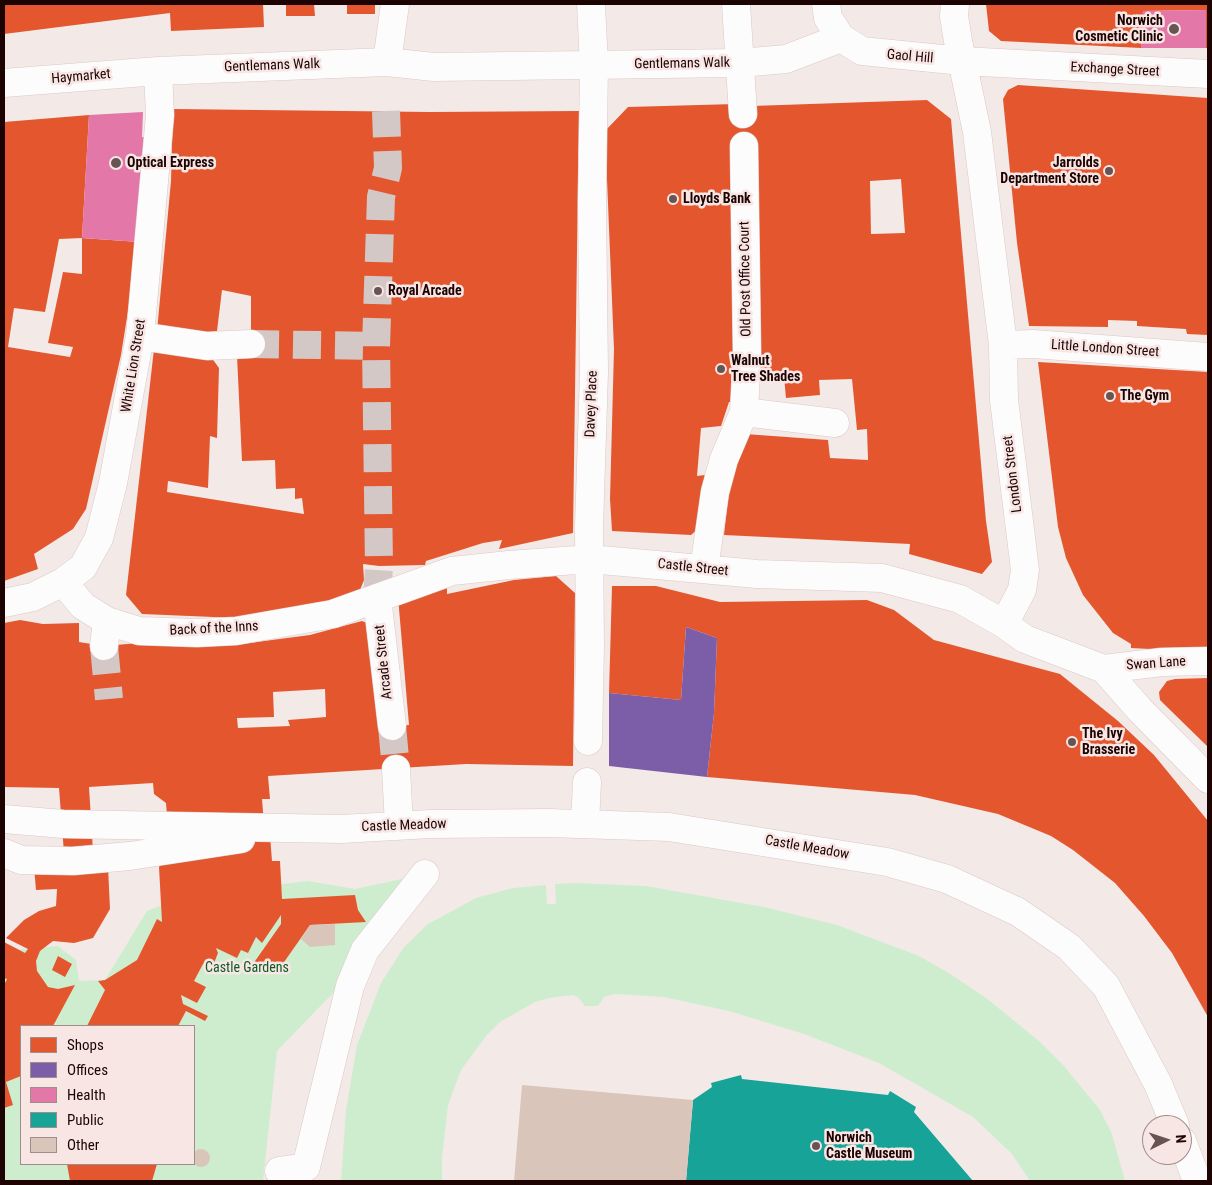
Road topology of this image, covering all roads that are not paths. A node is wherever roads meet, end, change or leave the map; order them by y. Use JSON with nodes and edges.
{"nodes":[{"id":1,"x":395,"y":4,"type":"edge"},
{"id":2,"x":591,"y":4,"type":"edge"},
{"id":3,"x":736,"y":4,"type":"edge"},
{"id":4,"x":826,"y":4,"type":"edge"},
{"id":5,"x":955,"y":4,"type":"edge"},
{"id":6,"x":840,"y":38,"type":"junction"},
{"id":7,"x":387,"y":62,"type":"junction"},
{"id":8,"x":962,"y":62,"type":"junction"},
{"id":9,"x":740,"y":63,"type":"junction"},
{"id":10,"x":1022,"y":64,"type":"joint"},
{"id":11,"x":594,"y":66,"type":"junction"},
{"id":12,"x":158,"y":71,"type":"junction"},
{"id":13,"x":1208,"y":74,"type":"edge"},
{"id":14,"x":4,"y":83,"type":"edge"},
{"id":15,"x":743,"y":114,"type":"dead end"},
{"id":16,"x":744,"y":146,"type":"dead end"},
{"id":17,"x":140,"y":336,"type":"junction"},
{"id":18,"x":251,"y":344,"type":"tunnel mouth"},
{"id":19,"x":1003,"y":345,"type":"junction"},
{"id":20,"x":1208,"y":357,"type":"edge"},
{"id":21,"x":744,"y":412,"type":"junction"},
{"id":22,"x":835,"y":423,"type":"dead end"},
{"id":23,"x":590,"y":559,"type":"junction"},
{"id":24,"x":704,"y":569,"type":"junction"},
{"id":25,"x":63,"y":582,"type":"junction"},
{"id":26,"x":377,"y":598,"type":"junction"},
{"id":27,"x":4,"y":604,"type":"edge"},
{"id":28,"x":1004,"y":624,"type":"junction"},
{"id":29,"x":1208,"y":661,"type":"edge"},
{"id":30,"x":1104,"y":669,"type":"junction"},
{"id":31,"x":392,"y":726,"type":"tunnel mouth"},
{"id":32,"x":588,"y":741,"type":"dead end"},
{"id":33,"x":396,"y":769,"type":"tunnel mouth"},
{"id":34,"x":1208,"y":779,"type":"edge"},
{"id":35,"x":587,"y":782,"type":"dead end"},
{"id":36,"x":4,"y":819,"type":"edge"},
{"id":37,"x":585,"y":824,"type":"junction"},
{"id":38,"x":399,"y":825,"type":"junction"},
{"id":39,"x":316,"y":828,"type":"junction"},
{"id":40,"x":4,"y":852,"type":"edge"},
{"id":41,"x":425,"y":874,"type":"dead end"},
{"id":42,"x":1171,"y":1115,"type":"edge"},
{"id":43,"x":1191,"y":1165,"type":"edge"},
{"id":44,"x":279,"y":1170,"type":"dead end"},
{"id":45,"x":1197,"y":1181,"type":"edge"}],
"edges":[{"from":1,"to":7,"type":"street"},
{"from":2,"to":11,"type":"street"},
{"from":3,"to":9,"type":"street","name":"Gentlemans Walk"},
{"from":4,"to":6,"type":"street","name":"Gaol Hill"},
{"from":5,"to":8,"type":"street","name":"London Street"},
{"from":6,"to":8,"type":"street","name":"Gaol Hill"},
{"from":6,"to":9,"type":"street","name":"Gentlemans Walk"},
{"from":7,"to":11,"type":"street","name":"Gentlemans Walk"},
{"from":7,"to":12,"type":"street","name":"Gentlemans Walk"},
{"from":8,"to":10,"type":"street","name":"Gaol Hill"},
{"from":8,"to":19,"type":"street","name":"London Street"},
{"from":9,"to":11,"type":"street","name":"Gentlemans Walk"},
{"from":9,"to":15,"type":"street"},
{"from":10,"to":13,"type":"street","name":"Exchange Street"},
{"from":11,"to":23,"type":"street","name":"Davey Place"},
{"from":12,"to":14,"type":"street","name":"Haymarket"},
{"from":12,"to":17,"type":"street","name":"White Lion Street"},
{"from":16,"to":21,"type":"street","name":"Old Post Office Court"},
{"from":17,"to":18,"type":"street"},
{"from":17,"to":25,"type":"street","name":"White Lion Street"},
{"from":19,"to":20,"type":"street","name":"Little London Street"},
{"from":19,"to":28,"type":"street","name":"London Street"},
{"from":21,"to":22,"type":"street"},
{"from":21,"to":24,"type":"street","name":"Old Post Office Court"},
{"from":23,"to":24,"type":"street","name":"Castle Street"},
{"from":23,"to":26,"type":"street","name":"Castle Street"},
{"from":23,"to":32,"type":"street","name":"Davey Place"},
{"from":24,"to":28,"type":"street","name":"Castle Street"},
{"from":25,"to":26,"type":"street","name":"Back of the Inns"},
{"from":25,"to":27,"type":"street","name":"White Lion Street"},
{"from":26,"to":31,"type":"street","name":"Arcade Street"},
{"from":28,"to":30,"type":"street"},
{"from":29,"to":30,"type":"street","name":"Swan Lane"},
{"from":30,"to":34,"type":"street"},
{"from":33,"to":38,"type":"street"},
{"from":35,"to":37,"type":"street"},
{"from":36,"to":39,"type":"street","name":"Castle Meadow"},
{"from":37,"to":38,"type":"street","name":"Castle Meadow"},
{"from":37,"to":42,"type":"street","name":"Castle Meadow"},
{"from":38,"to":39,"type":"street","name":"Castle Meadow"},
{"from":39,"to":40,"type":"street","name":"Castle Meadow"},
{"from":41,"to":44,"type":"street"},
{"from":43,"to":45,"type":"street"}]}
